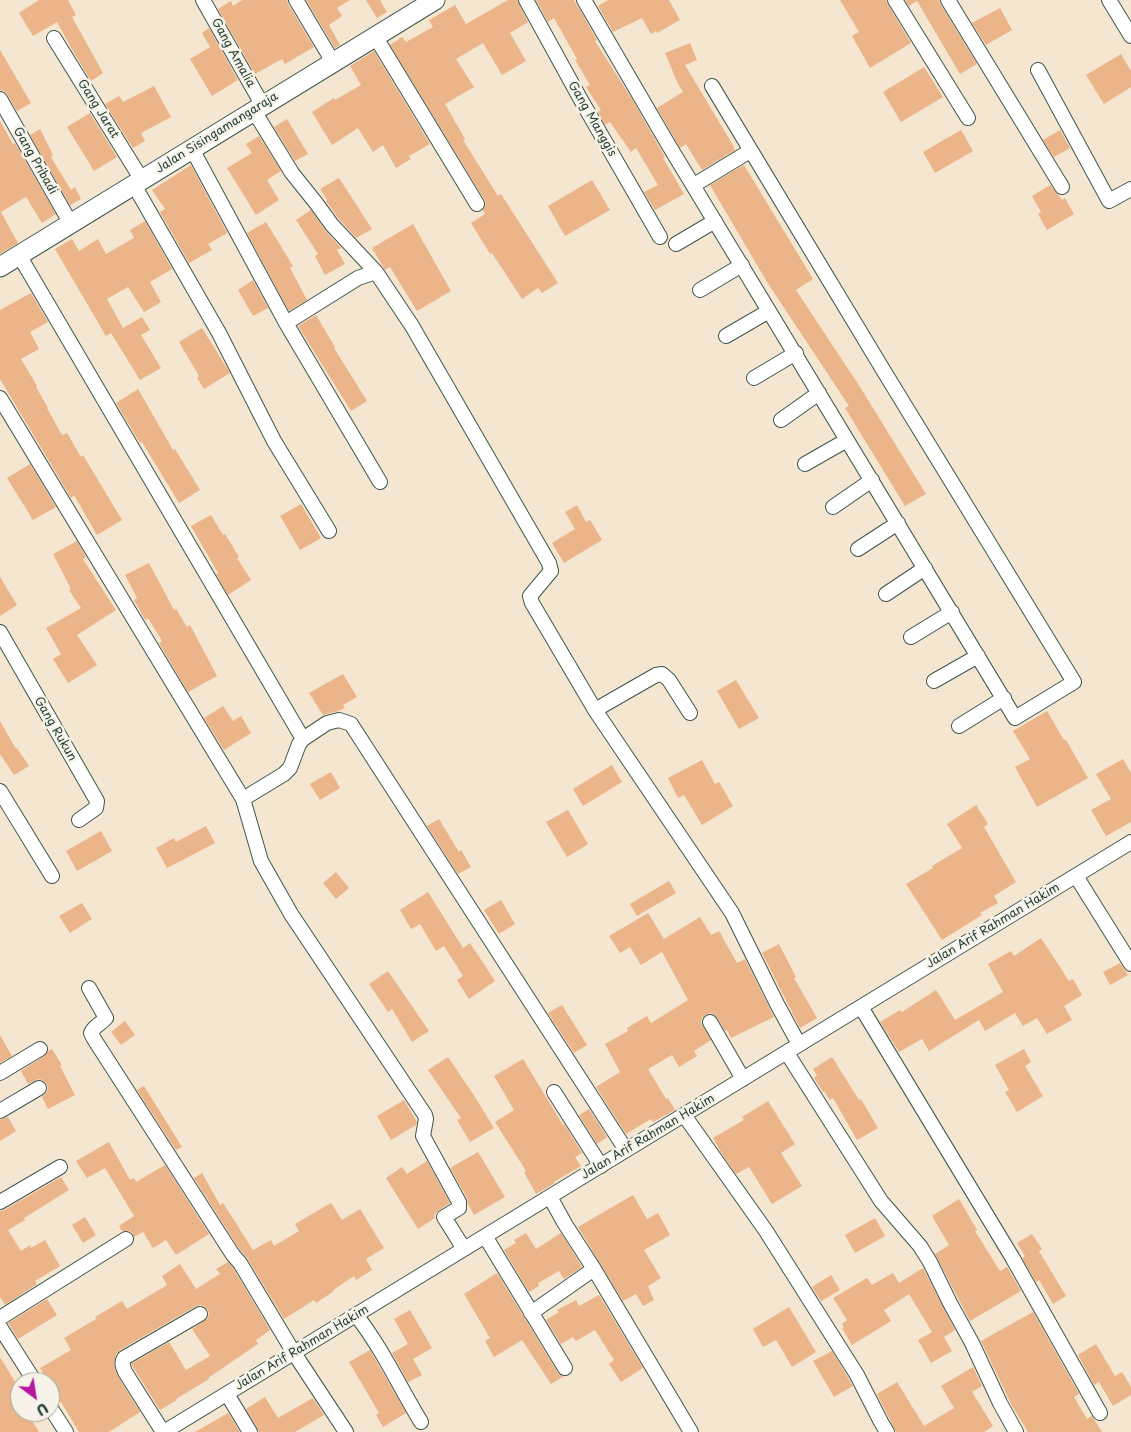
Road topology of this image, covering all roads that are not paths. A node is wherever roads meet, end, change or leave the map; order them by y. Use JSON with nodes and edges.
{"nodes":[{"id":1,"x":204,"y":0,"type":"edge"},
{"id":2,"x":296,"y":0,"type":"edge"},
{"id":3,"x":526,"y":0,"type":"edge"},
{"id":4,"x":584,"y":0,"type":"edge"},
{"id":5,"x":894,"y":0,"type":"edge"},
{"id":6,"x":948,"y":0,"type":"edge"},
{"id":7,"x":1109,"y":0,"type":"edge"},
{"id":8,"x":427,"y":2,"type":"edge"},
{"id":9,"x":375,"y":36,"type":"junction"},
{"id":10,"x":1131,"y":36,"type":"edge"},
{"id":11,"x":54,"y":38,"type":"dead end"},
{"id":12,"x":333,"y":62,"type":"junction"},
{"id":13,"x":1038,"y":70,"type":"dead end"},
{"id":14,"x":712,"y":86,"type":"dead end"},
{"id":15,"x":0,"y":99,"type":"edge"},
{"id":16,"x":258,"y":108,"type":"junction"},
{"id":17,"x":968,"y":118,"type":"dead end"},
{"id":18,"x":192,"y":149,"type":"junction"},
{"id":19,"x":750,"y":150,"type":"junction"},
{"id":20,"x":138,"y":182,"type":"junction"},
{"id":21,"x":694,"y":185,"type":"junction"},
{"id":22,"x":1062,"y":187,"type":"dead end"},
{"id":23,"x":1131,"y":189,"type":"edge"},
{"id":24,"x":477,"y":204,"type":"dead end"},
{"id":25,"x":715,"y":221,"type":"junction"},
{"id":26,"x":71,"y":224,"type":"junction"},
{"id":27,"x":660,"y":237,"type":"dead end"},
{"id":28,"x":676,"y":244,"type":"dead end"},
{"id":29,"x":19,"y":255,"type":"junction"},
{"id":30,"x":742,"y":265,"type":"junction"},
{"id":31,"x":0,"y":267,"type":"edge"},
{"id":32,"x":376,"y":272,"type":"junction"},
{"id":33,"x":700,"y":290,"type":"dead end"},
{"id":34,"x":769,"y":310,"type":"junction"},
{"id":35,"x":286,"y":323,"type":"junction"},
{"id":36,"x":726,"y":336,"type":"dead end"},
{"id":37,"x":796,"y":354,"type":"junction"},
{"id":38,"x":754,"y":378,"type":"dead end"},
{"id":39,"x":819,"y":393,"type":"junction"},
{"id":40,"x":0,"y":398,"type":"edge"},
{"id":41,"x":781,"y":420,"type":"dead end"},
{"id":42,"x":847,"y":440,"type":"junction"},
{"id":43,"x":804,"y":464,"type":"dead end"},
{"id":44,"x":872,"y":480,"type":"junction"},
{"id":45,"x":380,"y":482,"type":"dead end"},
{"id":46,"x":833,"y":507,"type":"dead end"},
{"id":47,"x":898,"y":523,"type":"junction"},
{"id":48,"x":329,"y":531,"type":"dead end"},
{"id":49,"x":858,"y":549,"type":"dead end"},
{"id":50,"x":925,"y":568,"type":"junction"},
{"id":51,"x":886,"y":594,"type":"dead end"},
{"id":52,"x":952,"y":612,"type":"junction"},
{"id":53,"x":0,"y":632,"type":"edge"},
{"id":54,"x":911,"y":636,"type":"dead end"},
{"id":55,"x":978,"y":656,"type":"junction"},
{"id":56,"x":934,"y":681,"type":"dead end"},
{"id":57,"x":1004,"y":698,"type":"junction"},
{"id":58,"x":595,"y":710,"type":"junction"},
{"id":59,"x":690,"y":713,"type":"dead end"},
{"id":60,"x":959,"y":726,"type":"dead end"},
{"id":61,"x":303,"y":739,"type":"junction"},
{"id":62,"x":0,"y":791,"type":"edge"},
{"id":63,"x":243,"y":799,"type":"junction"},
{"id":64,"x":79,"y":820,"type":"dead end"},
{"id":65,"x":1131,"y":842,"type":"edge"},
{"id":66,"x":52,"y":876,"type":"dead end"},
{"id":67,"x":1076,"y":876,"type":"junction"},
{"id":68,"x":1131,"y":964,"type":"edge"},
{"id":69,"x":89,"y":988,"type":"dead end"},
{"id":70,"x":861,"y":1007,"type":"junction"},
{"id":71,"x":710,"y":1022,"type":"dead end"},
{"id":72,"x":800,"y":1044,"type":"junction"},
{"id":73,"x":40,"y":1050,"type":"dead end"},
{"id":74,"x":787,"y":1053,"type":"junction"},
{"id":75,"x":0,"y":1073,"type":"edge"},
{"id":76,"x":743,"y":1079,"type":"junction"},
{"id":77,"x":39,"y":1088,"type":"dead end"},
{"id":78,"x":554,"y":1092,"type":"dead end"},
{"id":79,"x":0,"y":1111,"type":"edge"},
{"id":80,"x":684,"y":1115,"type":"junction"},
{"id":81,"x":626,"y":1150,"type":"junction"},
{"id":82,"x":601,"y":1166,"type":"junction"},
{"id":83,"x":60,"y":1167,"type":"dead end"},
{"id":84,"x":550,"y":1196,"type":"junction"},
{"id":85,"x":0,"y":1202,"type":"edge"},
{"id":86,"x":485,"y":1236,"type":"junction"},
{"id":87,"x":126,"y":1239,"type":"dead end"},
{"id":88,"x":464,"y":1249,"type":"junction"},
{"id":89,"x":594,"y":1269,"type":"junction"},
{"id":90,"x":531,"y":1313,"type":"junction"},
{"id":91,"x":200,"y":1314,"type":"dead end"},
{"id":92,"x":356,"y":1315,"type":"junction"},
{"id":93,"x":0,"y":1318,"type":"edge"},
{"id":94,"x":0,"y":1327,"type":"edge"},
{"id":95,"x":294,"y":1353,"type":"junction"},
{"id":96,"x":565,"y":1368,"type":"dead end"},
{"id":97,"x":29,"y":1372,"type":"edge"},
{"id":98,"x":228,"y":1394,"type":"junction"},
{"id":99,"x":1100,"y":1413,"type":"dead end"},
{"id":100,"x":421,"y":1422,"type":"dead end"},
{"id":101,"x":164,"y":1432,"type":"edge"},
{"id":102,"x":250,"y":1432,"type":"edge"},
{"id":103,"x":346,"y":1432,"type":"edge"},
{"id":104,"x":691,"y":1432,"type":"edge"},
{"id":105,"x":887,"y":1432,"type":"edge"},
{"id":106,"x":1016,"y":1432,"type":"edge"}],
"edges":[{"from":1,"to":16,"type":"street","name":"Gang Amalia"},
{"from":2,"to":12,"type":"street"},
{"from":3,"to":27,"type":"street","name":"Gang Manggis"},
{"from":4,"to":21,"type":"street"},
{"from":5,"to":17,"type":"street"},
{"from":6,"to":22,"type":"street"},
{"from":7,"to":10,"type":"street"},
{"from":8,"to":9,"type":"street","name":"Jalan Sisingamangaraja"},
{"from":9,"to":12,"type":"street","name":"Jalan Sisingamangaraja"},
{"from":9,"to":24,"type":"street"},
{"from":11,"to":20,"type":"street","name":"Gang Jarat"},
{"from":12,"to":16,"type":"street","name":"Jalan Sisingamangaraja"},
{"from":13,"to":23,"type":"street"},
{"from":14,"to":19,"type":"street"},
{"from":15,"to":26,"type":"street","name":"Gang Pribadi"},
{"from":16,"to":18,"type":"street","name":"Jalan Sisingamangaraja"},
{"from":16,"to":32,"type":"street","name":"Gang Amalia"},
{"from":18,"to":20,"type":"street","name":"Jalan Sisingamangaraja"},
{"from":18,"to":35,"type":"street"},
{"from":19,"to":21,"type":"street"},
{"from":19,"to":57,"type":"street"},
{"from":20,"to":26,"type":"street","name":"Jalan Sisingamangaraja"},
{"from":20,"to":48,"type":"street","name":"Gang Jarat"},
{"from":21,"to":25,"type":"street"},
{"from":25,"to":28,"type":"street"},
{"from":25,"to":30,"type":"street"},
{"from":26,"to":29,"type":"street","name":"Jalan Sisingamangaraja"},
{"from":29,"to":31,"type":"street","name":"Jalan Sisingamangaraja"},
{"from":29,"to":61,"type":"street"},
{"from":30,"to":33,"type":"street"},
{"from":30,"to":34,"type":"street"},
{"from":32,"to":35,"type":"street"},
{"from":32,"to":58,"type":"street","name":"Gang Amalia"},
{"from":34,"to":36,"type":"street"},
{"from":34,"to":37,"type":"street"},
{"from":35,"to":45,"type":"street"},
{"from":37,"to":38,"type":"street"},
{"from":37,"to":39,"type":"street"},
{"from":39,"to":41,"type":"street"},
{"from":39,"to":42,"type":"street"},
{"from":40,"to":63,"type":"street"},
{"from":42,"to":43,"type":"street"},
{"from":42,"to":44,"type":"street"},
{"from":44,"to":46,"type":"street"},
{"from":44,"to":47,"type":"street"},
{"from":47,"to":49,"type":"street"},
{"from":47,"to":50,"type":"street"},
{"from":50,"to":51,"type":"street"},
{"from":50,"to":52,"type":"street"},
{"from":52,"to":54,"type":"street"},
{"from":52,"to":55,"type":"street"},
{"from":53,"to":64,"type":"street","name":"Gang Rukun"},
{"from":55,"to":56,"type":"street"},
{"from":55,"to":57,"type":"street"},
{"from":57,"to":60,"type":"street"},
{"from":58,"to":59,"type":"street"},
{"from":58,"to":72,"type":"street"},
{"from":61,"to":63,"type":"street"},
{"from":61,"to":81,"type":"street"},
{"from":62,"to":66,"type":"street"},
{"from":63,"to":88,"type":"street"},
{"from":65,"to":67,"type":"street","name":"Jalan Arif Rahman Hakim"},
{"from":67,"to":68,"type":"street"},
{"from":67,"to":70,"type":"street","name":"Jalan Arif Rahman Hakim"},
{"from":69,"to":95,"type":"street"},
{"from":70,"to":72,"type":"street","name":"Jalan Arif Rahman Hakim"},
{"from":70,"to":99,"type":"street"},
{"from":71,"to":76,"type":"street"},
{"from":72,"to":74,"type":"street","name":"Jalan Arif Rahman Hakim"},
{"from":73,"to":75,"type":"street"},
{"from":74,"to":76,"type":"street","name":"Jalan Arif Rahman Hakim"},
{"from":74,"to":106,"type":"street"},
{"from":76,"to":80,"type":"street","name":"Jalan Arif Rahman Hakim"},
{"from":77,"to":79,"type":"street"},
{"from":78,"to":82,"type":"street"},
{"from":80,"to":81,"type":"street","name":"Jalan Arif Rahman Hakim"},
{"from":80,"to":105,"type":"street"},
{"from":81,"to":82,"type":"street","name":"Jalan Arif Rahman Hakim"},
{"from":82,"to":84,"type":"street","name":"Jalan Arif Rahman Hakim"},
{"from":83,"to":85,"type":"street"},
{"from":84,"to":86,"type":"street","name":"Jalan Arif Rahman Hakim"},
{"from":84,"to":89,"type":"street"},
{"from":86,"to":88,"type":"street","name":"Jalan Arif Rahman Hakim"},
{"from":86,"to":90,"type":"street"},
{"from":87,"to":93,"type":"street"},
{"from":88,"to":92,"type":"street","name":"Jalan Arif Rahman Hakim"},
{"from":89,"to":90,"type":"street"},
{"from":89,"to":104,"type":"street"},
{"from":90,"to":96,"type":"street"},
{"from":91,"to":101,"type":"street"},
{"from":92,"to":95,"type":"street","name":"Jalan Arif Rahman Hakim"},
{"from":92,"to":100,"type":"street"},
{"from":94,"to":97,"type":"street"},
{"from":95,"to":98,"type":"street","name":"Jalan Arif Rahman Hakim"},
{"from":95,"to":103,"type":"street"},
{"from":98,"to":101,"type":"street","name":"Jalan Arif Rahman Hakim"},
{"from":98,"to":102,"type":"street"}]}
